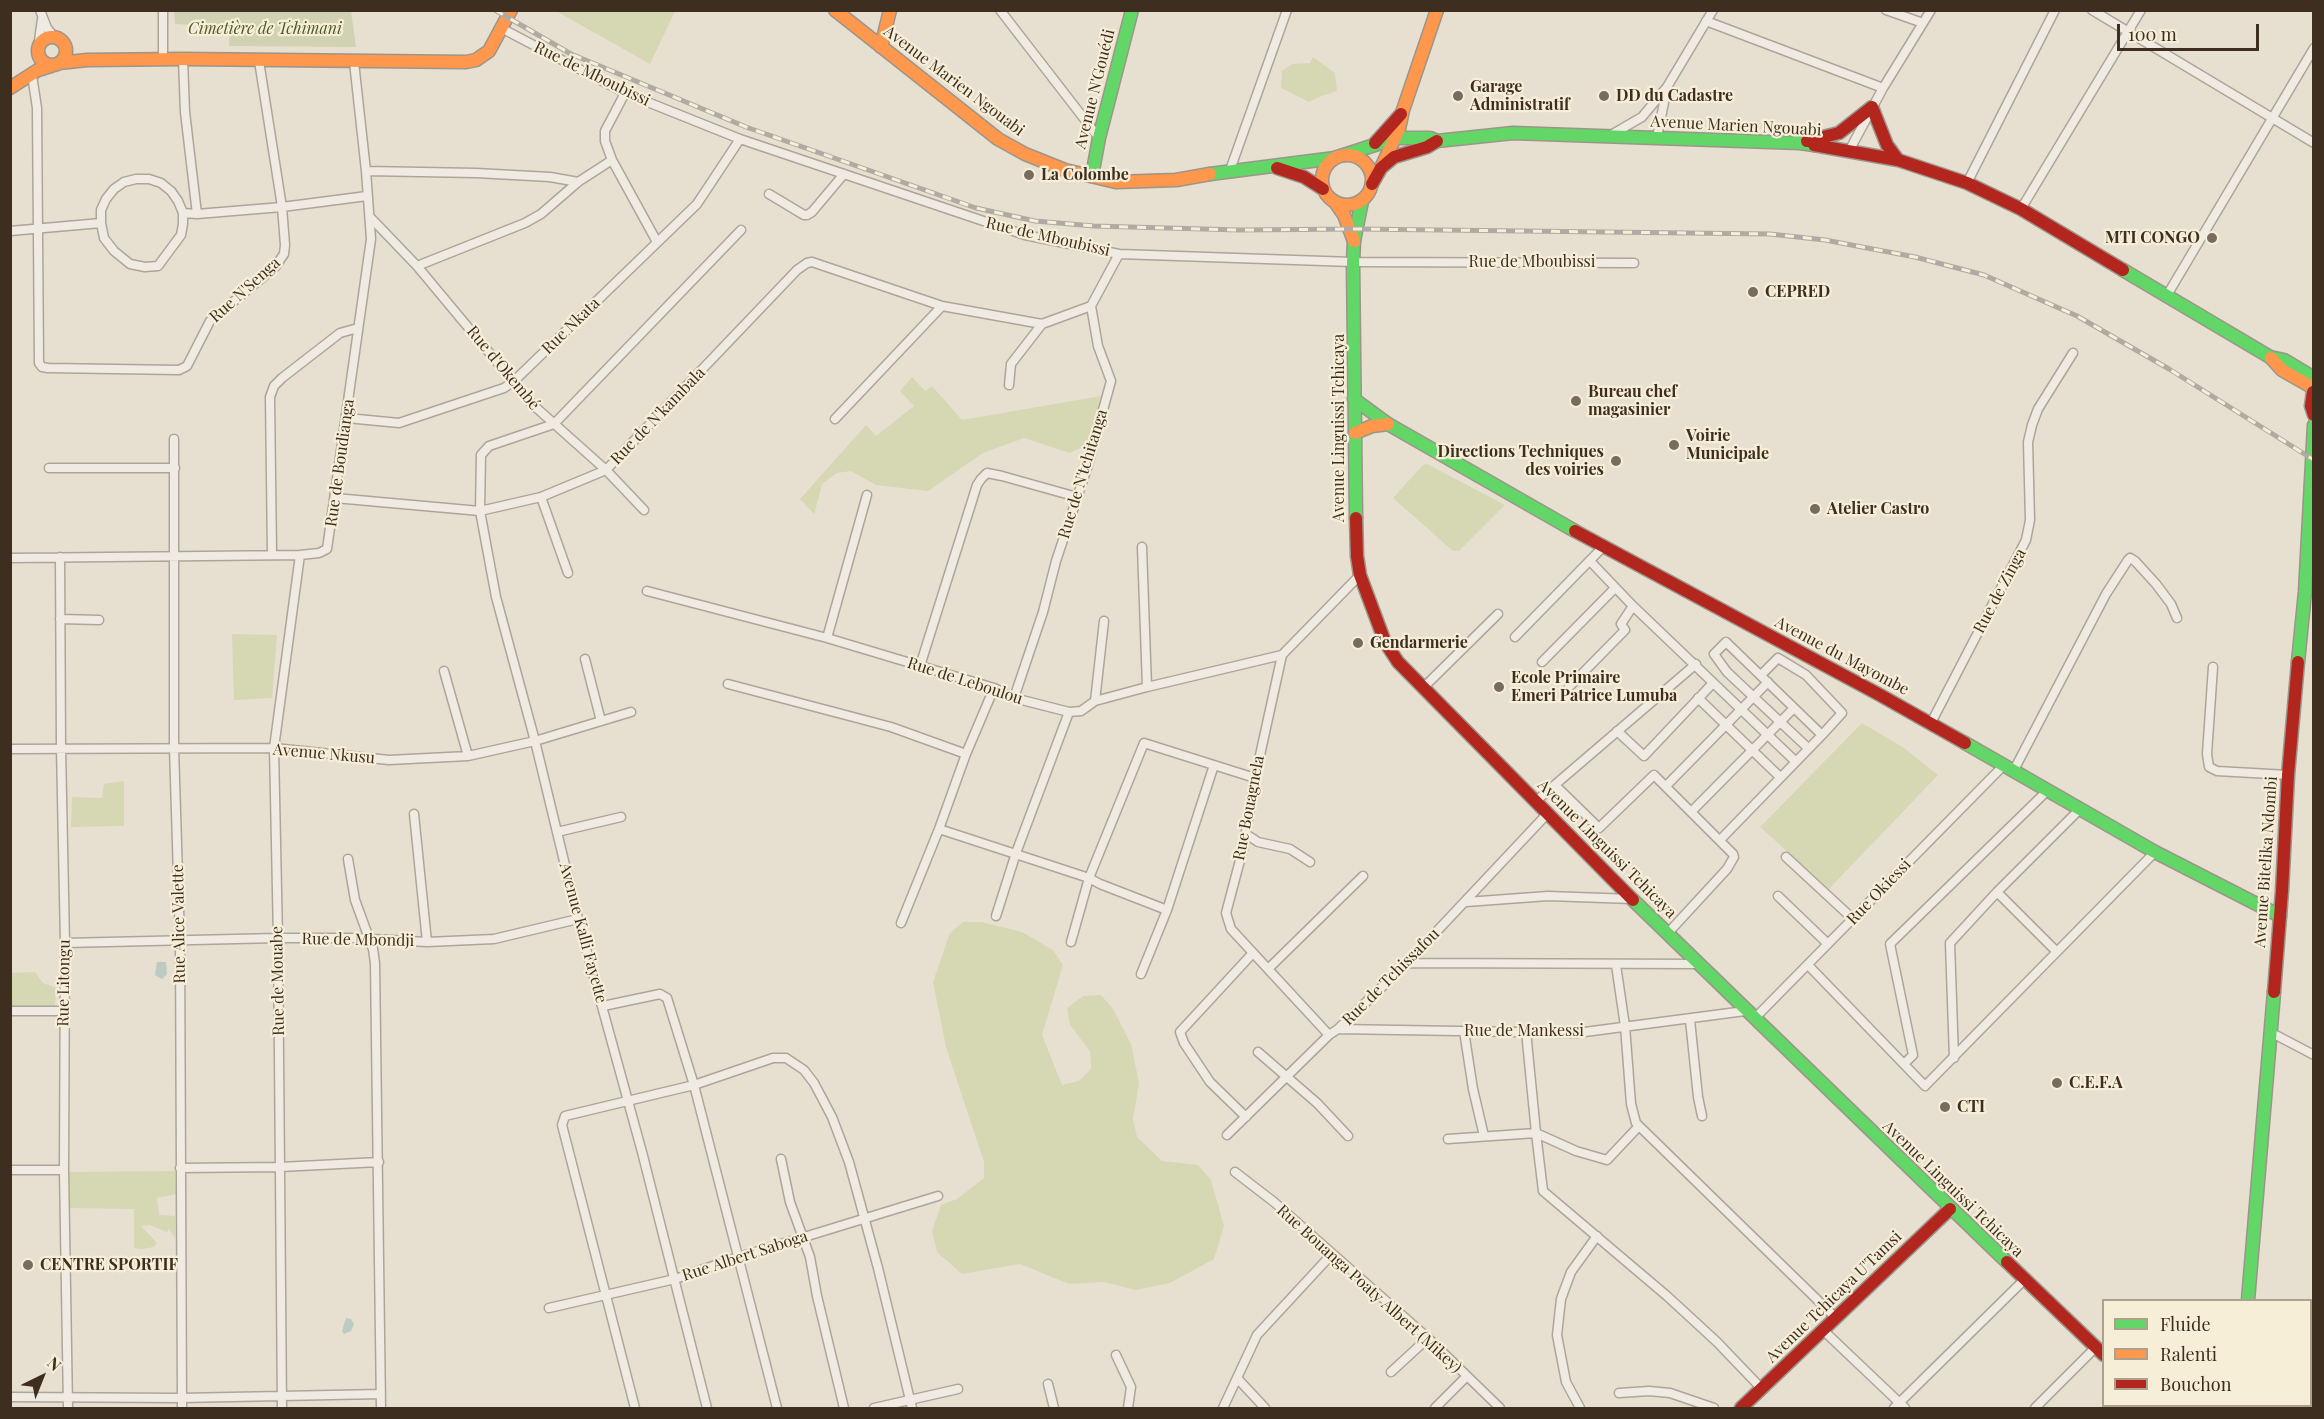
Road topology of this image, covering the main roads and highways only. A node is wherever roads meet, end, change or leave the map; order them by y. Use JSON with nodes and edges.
{"nodes":[{"id":1,"x":511,"y":10,"type":"edge"},
{"id":2,"x":835,"y":10,"type":"edge"},
{"id":3,"x":890,"y":10,"type":"edge"},
{"id":4,"x":1132,"y":10,"type":"edge"},
{"id":5,"x":1437,"y":10,"type":"edge"},
{"id":6,"x":59,"y":41,"type":"junction"},
{"id":7,"x":881,"y":47,"type":"junction"},
{"id":8,"x":38,"y":51,"type":"junction"},
{"id":9,"x":87,"y":60,"type":"junction"},
{"id":10,"x":56,"y":64,"type":"junction"},
{"id":11,"x":35,"y":73,"type":"junction"},
{"id":12,"x":10,"y":88,"type":"edge"},
{"id":13,"x":1403,"y":110,"type":"junction"},
{"id":14,"x":1396,"y":138,"type":"junction"},
{"id":15,"x":1422,"y":138,"type":"junction"},
{"id":16,"x":1437,"y":141,"type":"junction"},
{"id":17,"x":1800,"y":143,"type":"junction"},
{"id":18,"x":1372,"y":146,"type":"junction"},
{"id":19,"x":1340,"y":156,"type":"junction"},
{"id":20,"x":1898,"y":160,"type":"junction"},
{"id":21,"x":1272,"y":167,"type":"junction"},
{"id":22,"x":1380,"y":168,"type":"junction"},
{"id":23,"x":1092,"y":176,"type":"junction"},
{"id":24,"x":1371,"y":184,"type":"junction"},
{"id":25,"x":1323,"y":189,"type":"junction"},
{"id":26,"x":1362,"y":201,"type":"junction"},
{"id":27,"x":1335,"y":202,"type":"junction"},
{"id":28,"x":1354,"y":241,"type":"junction"},
{"id":29,"x":2313,"y":385,"type":"edge"},
{"id":30,"x":1354,"y":399,"type":"junction"},
{"id":31,"x":2313,"y":415,"type":"edge"},
{"id":32,"x":1388,"y":424,"type":"junction"},
{"id":33,"x":2313,"y":425,"type":"edge"},
{"id":34,"x":1355,"y":433,"type":"junction"},
{"id":35,"x":2280,"y":916,"type":"junction"},
{"id":36,"x":1950,"y":1209,"type":"junction"},
{"id":37,"x":2248,"y":1299,"type":"edge"},
{"id":38,"x":2099,"y":1352,"type":"edge"},
{"id":39,"x":1741,"y":1408,"type":"edge"}],
"edges":[{"from":1,"to":9,"type":"main road"},
{"from":2,"to":7,"type":"main road","name":"Avenue Marien Ngouabi"},
{"from":3,"to":7,"type":"main road"},
{"from":4,"to":23,"type":"main road","name":"Avenue N'Gouédi"},
{"from":5,"to":13,"type":"main road"},
{"from":6,"to":8,"type":"main road"},
{"from":6,"to":9,"type":"main road"},
{"from":6,"to":10,"type":"main road"},
{"from":7,"to":23,"type":"main road","name":"Avenue Marien Ngouabi"},
{"from":8,"to":10,"type":"main road"},
{"from":8,"to":11,"type":"main road"},
{"from":9,"to":10,"type":"main road"},
{"from":10,"to":11,"type":"main road"},
{"from":11,"to":12,"type":"main road"},
{"from":13,"to":14,"type":"main road"},
{"from":13,"to":15,"type":"main road"},
{"from":13,"to":18,"type":"main road","name":"Avenue Marien Ngouabi"},
{"from":14,"to":15,"type":"main road","name":"Avenue Marien Ngouabi"},
{"from":14,"to":18,"type":"main road","name":"Avenue Marien Ngouabi"},
{"from":14,"to":22,"type":"main road"},
{"from":15,"to":16,"type":"main road","name":"Avenue Marien Ngouabi"},
{"from":16,"to":17,"type":"main road","name":"Avenue Marien Ngouabi"},
{"from":16,"to":22,"type":"main road","name":"Avenue Marien Ngouabi"},
{"from":17,"to":20,"type":"main road","name":"Avenue Marien Ngouabi"},
{"from":17,"to":20,"type":"main road"},
{"from":18,"to":19,"type":"main road","name":"Avenue Marien Ngouabi"},
{"from":19,"to":21,"type":"main road","name":"Avenue Marien Ngouabi"},
{"from":19,"to":24,"type":"main road"},
{"from":19,"to":25,"type":"main road"},
{"from":20,"to":29,"type":"main road","name":"Avenue Marien Ngouabi"},
{"from":21,"to":23,"type":"main road","name":"Avenue Marien Ngouabi"},
{"from":21,"to":25,"type":"main road","name":"Avenue Marien Ngouabi"},
{"from":22,"to":24,"type":"main road"},
{"from":24,"to":26,"type":"main road"},
{"from":25,"to":27,"type":"main road"},
{"from":26,"to":27,"type":"main road"},
{"from":26,"to":28,"type":"main road"},
{"from":27,"to":28,"type":"main road"},
{"from":28,"to":30,"type":"main road","name":"Avenue Linguissi Tchicaya"},
{"from":29,"to":31,"type":"main road"},
{"from":30,"to":32,"type":"main road","name":"Avenue du Mayombe"},
{"from":30,"to":34,"type":"main road","name":"Avenue Linguissi Tchicaya"},
{"from":32,"to":34,"type":"main road"},
{"from":32,"to":35,"type":"main road","name":"Avenue du Mayombe"},
{"from":33,"to":35,"type":"main road","name":"Avenue Bitelika Ndombi"},
{"from":34,"to":36,"type":"main road","name":"Avenue Linguissi Tchicaya"},
{"from":35,"to":37,"type":"main road","name":"Avenue Bitelika Ndombi"},
{"from":36,"to":38,"type":"main road","name":"Avenue Linguissi Tchicaya"},
{"from":36,"to":39,"type":"main road","name":"Avenue Tchicaya U'Tamsi"}]}
